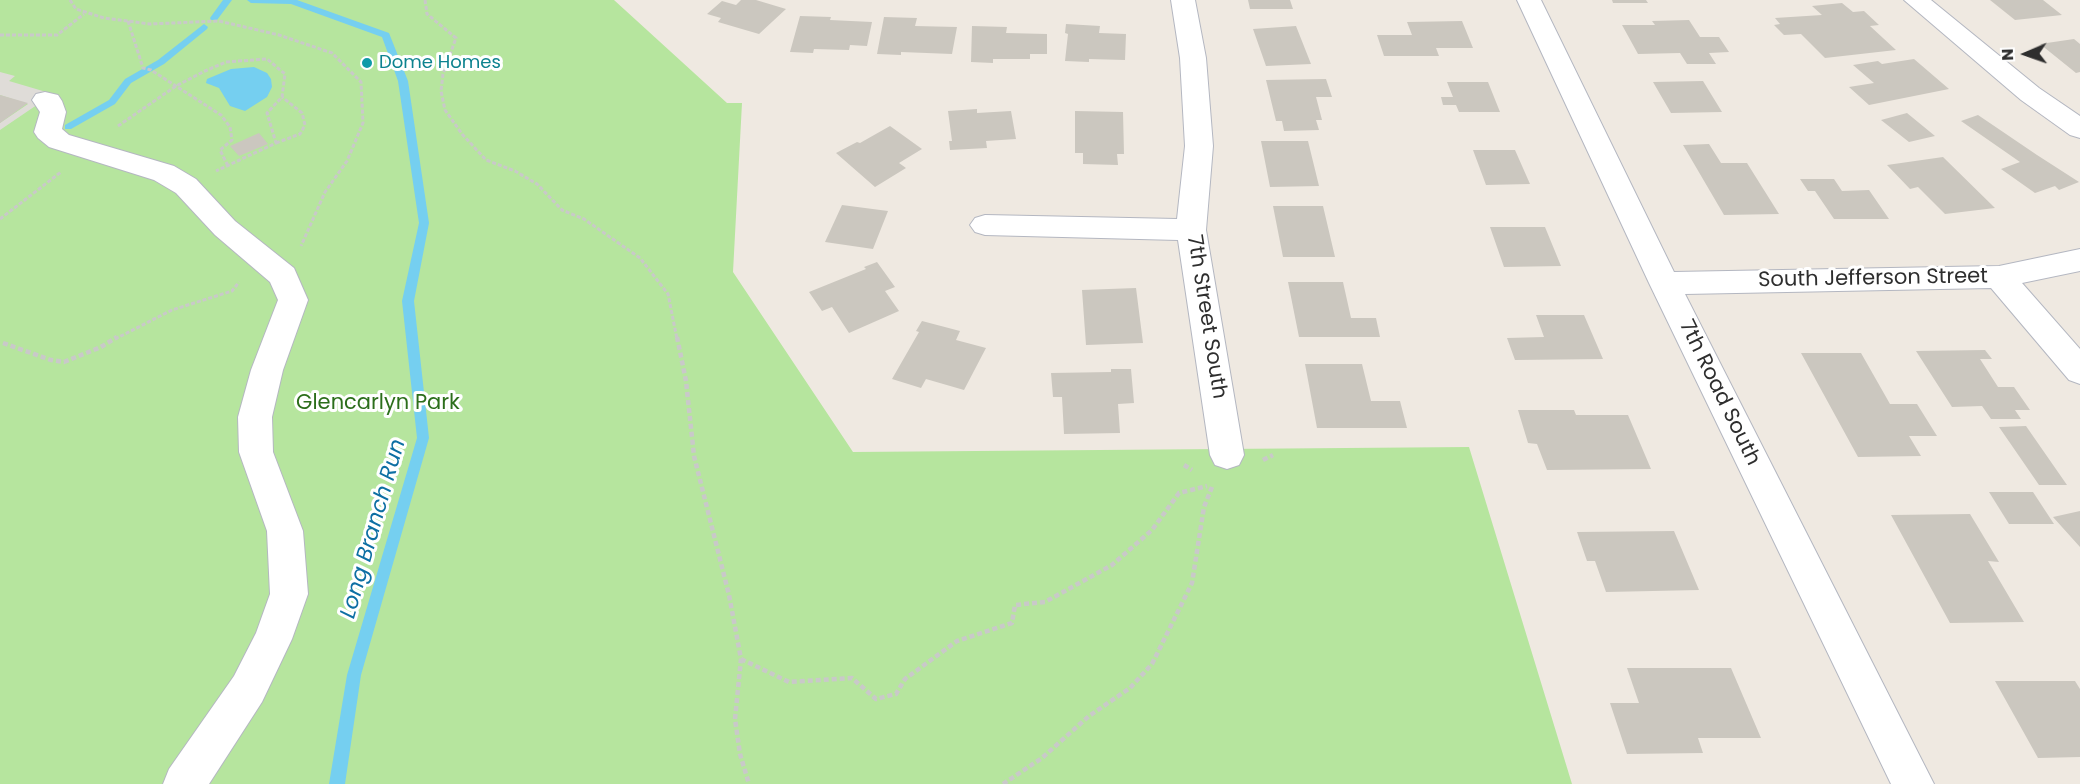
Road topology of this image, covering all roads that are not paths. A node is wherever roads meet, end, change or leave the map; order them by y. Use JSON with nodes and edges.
{"nodes":[{"id":1,"x":1183,"y":0,"type":"edge"},
{"id":2,"x":1529,"y":0,"type":"edge"},
{"id":3,"x":1916,"y":0,"type":"edge"},
{"id":4,"x":45,"y":100,"type":"dead end"},
{"id":5,"x":2080,"y":129,"type":"edge"},
{"id":6,"x":985,"y":225,"type":"dead end"},
{"id":7,"x":1191,"y":230,"type":"junction"},
{"id":8,"x":2080,"y":260,"type":"edge"},
{"id":9,"x":1999,"y":277,"type":"junction"},
{"id":10,"x":1664,"y":283,"type":"junction"},
{"id":11,"x":2080,"y":371,"type":"edge"},
{"id":12,"x":1240,"y":460,"type":"road end"},
{"id":13,"x":187,"y":780,"type":"edge"},
{"id":14,"x":1913,"y":784,"type":"edge"}],
"edges":[{"from":1,"to":7,"type":"street","name":"7th Street South"},
{"from":2,"to":10,"type":"street","name":"7th Road South"},
{"from":3,"to":5,"type":"street"},
{"from":4,"to":13,"type":"street"},
{"from":6,"to":7,"type":"street"},
{"from":7,"to":12,"type":"street","name":"7th Street South"},
{"from":8,"to":9,"type":"street","name":"South Jefferson Street"},
{"from":9,"to":10,"type":"street","name":"South Jefferson Street"},
{"from":9,"to":11,"type":"street"},
{"from":10,"to":14,"type":"street","name":"7th Road South"}]}
